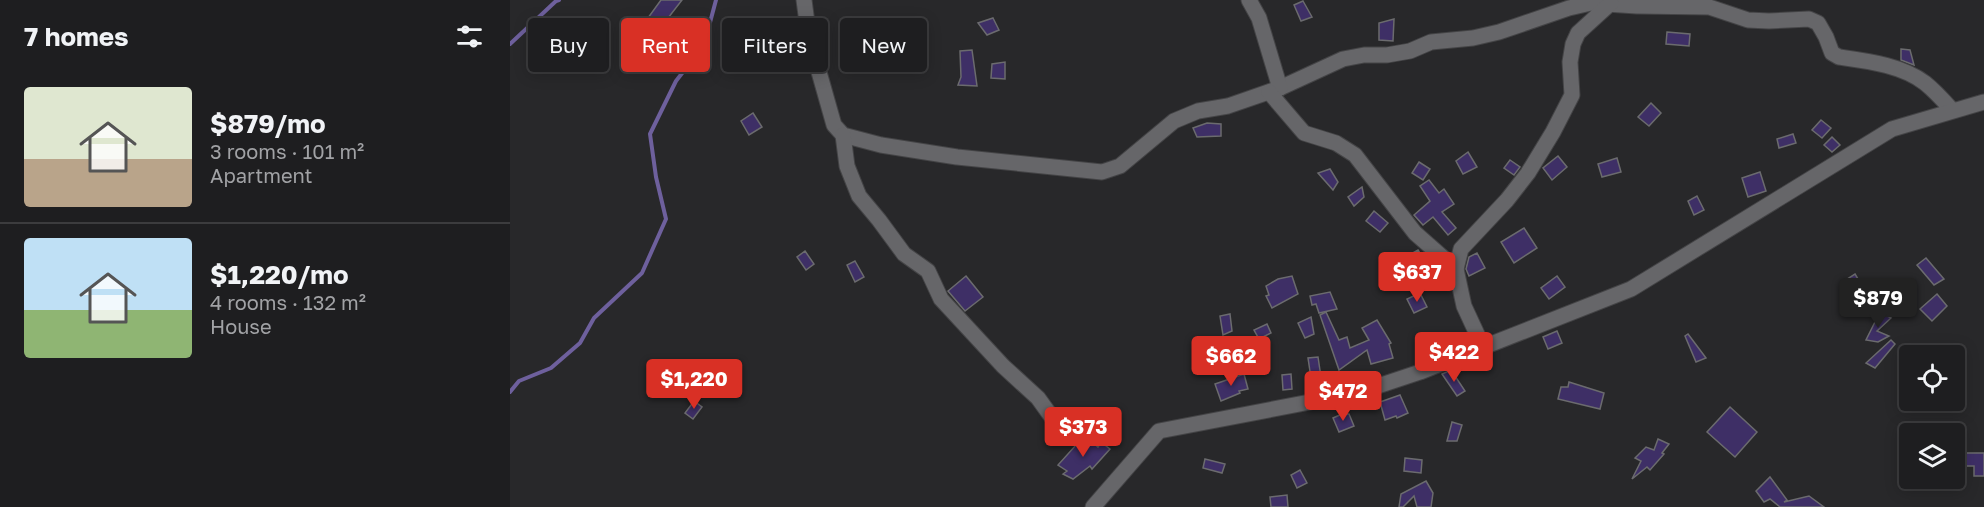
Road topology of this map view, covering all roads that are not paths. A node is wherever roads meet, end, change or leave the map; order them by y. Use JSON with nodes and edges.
{"nodes":[{"id":1,"x":804,"y":0,"type":"edge"},
{"id":2,"x":1249,"y":0,"type":"edge"},
{"id":3,"x":1611,"y":3,"type":"junction"},
{"id":4,"x":1275,"y":90,"type":"junction"},
{"id":5,"x":1984,"y":102,"type":"edge"},
{"id":6,"x":1952,"y":110,"type":"junction"},
{"id":7,"x":843,"y":135,"type":"junction"},
{"id":8,"x":1456,"y":269,"type":"junction"},
{"id":9,"x":1483,"y":347,"type":"junction"},
{"id":10,"x":1076,"y":435,"type":"dead end"},
{"id":11,"x":1093,"y":507,"type":"edge"}],
"edges":[{"from":1,"to":7,"type":"street"},
{"from":2,"to":4,"type":"street"},
{"from":3,"to":4,"type":"street"},
{"from":3,"to":6,"type":"street"},
{"from":3,"to":8,"type":"street"},
{"from":4,"to":7,"type":"street"},
{"from":4,"to":8,"type":"street"},
{"from":5,"to":6,"type":"street"},
{"from":6,"to":9,"type":"street"},
{"from":7,"to":10,"type":"street"},
{"from":8,"to":9,"type":"street"},
{"from":9,"to":11,"type":"street"}]}
